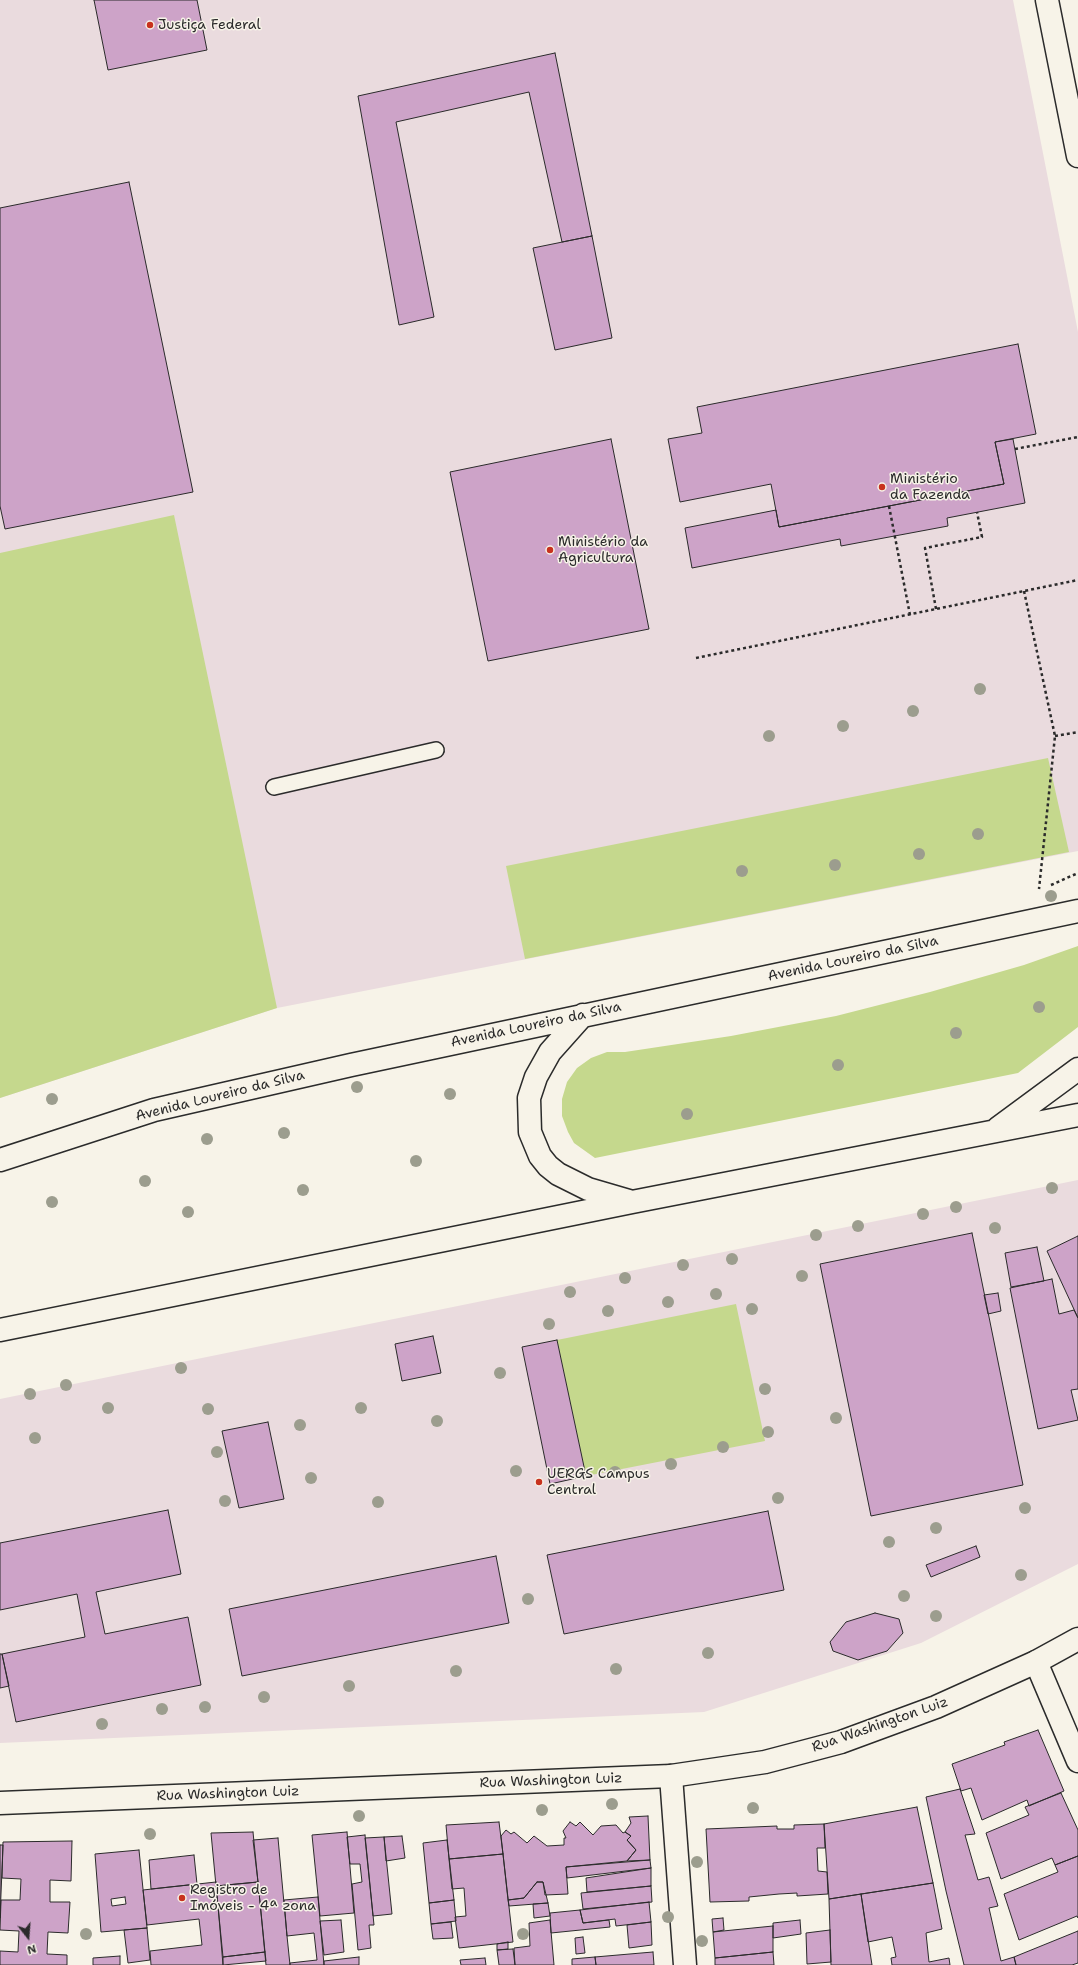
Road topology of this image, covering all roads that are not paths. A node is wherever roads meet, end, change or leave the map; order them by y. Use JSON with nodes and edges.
{"nodes":[{"id":1,"x":1048,"y":0,"type":"edge"},
{"id":2,"x":1078,"y":156,"type":"edge"},
{"id":3,"x":436,"y":750,"type":"dead end"},
{"id":4,"x":274,"y":787,"type":"dead end"},
{"id":5,"x":1078,"y":911,"type":"edge"},
{"id":6,"x":583,"y":1015,"type":"junction"},
{"id":7,"x":1078,"y":1069,"type":"edge"},
{"id":8,"x":1078,"y":1114,"type":"edge"},
{"id":9,"x":992,"y":1132,"type":"junction"},
{"id":10,"x":0,"y":1160,"type":"edge"},
{"id":11,"x":632,"y":1202,"type":"junction"},
{"id":12,"x":0,"y":1330,"type":"edge"},
{"id":13,"x":1078,"y":1639,"type":"edge"},
{"id":14,"x":1036,"y":1662,"type":"junction"},
{"id":15,"x":1078,"y":1761,"type":"edge"},
{"id":16,"x":671,"y":1776,"type":"junction"},
{"id":17,"x":0,"y":1803,"type":"edge"},
{"id":18,"x":685,"y":1965,"type":"edge"}],
"edges":[{"from":1,"to":2,"type":"main road"},
{"from":3,"to":4,"type":"lane"},
{"from":5,"to":6,"type":"main road","name":"Avenida Loureiro da Silva"},
{"from":6,"to":10,"type":"main road","name":"Avenida Loureiro da Silva"},
{"from":6,"to":11,"type":"main road"},
{"from":7,"to":9,"type":"main road"},
{"from":8,"to":9,"type":"main road"},
{"from":9,"to":11,"type":"main road"},
{"from":11,"to":12,"type":"main road"},
{"from":13,"to":14,"type":"main road","name":"Rua Washington Luiz"},
{"from":14,"to":15,"type":"main road"},
{"from":14,"to":16,"type":"main road","name":"Rua Washington Luiz"},
{"from":16,"to":17,"type":"main road","name":"Rua Washington Luiz"},
{"from":16,"to":18,"type":"main road"}]}
